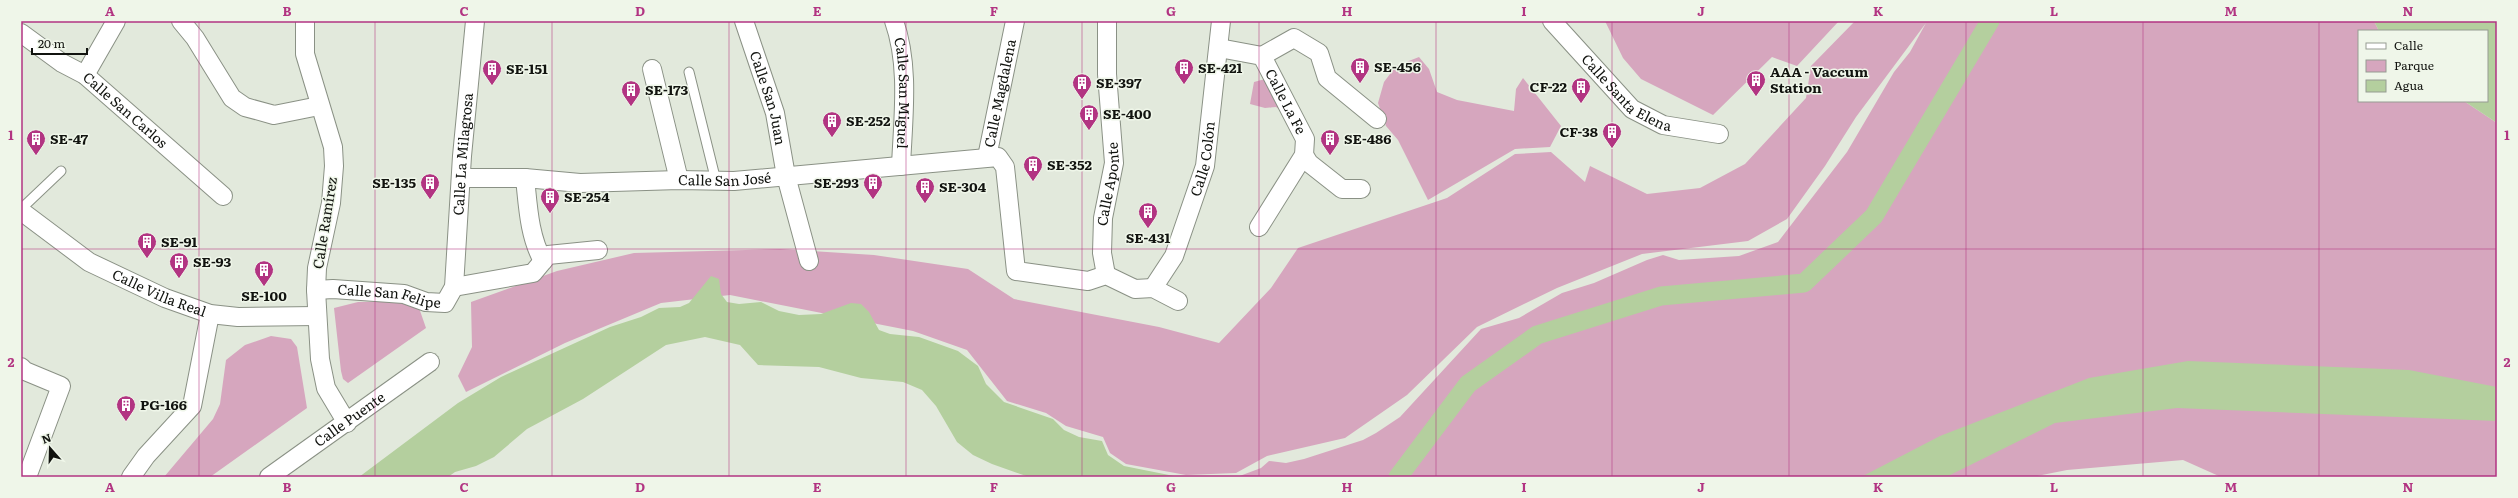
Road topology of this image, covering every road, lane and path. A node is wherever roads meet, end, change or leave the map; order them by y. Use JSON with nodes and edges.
{"nodes":[{"id":1,"x":116,"y":21,"type":"edge"},
{"id":2,"x":181,"y":21,"type":"edge"},
{"id":3,"x":305,"y":21,"type":"edge"},
{"id":4,"x":475,"y":21,"type":"edge"},
{"id":5,"x":744,"y":21,"type":"edge"},
{"id":6,"x":894,"y":21,"type":"edge"},
{"id":7,"x":1015,"y":21,"type":"edge"},
{"id":8,"x":1106,"y":21,"type":"edge"},
{"id":9,"x":1221,"y":21,"type":"edge"},
{"id":10,"x":1552,"y":21,"type":"edge"},
{"id":11,"x":21,"y":33,"type":"edge"},
{"id":12,"x":1219,"y":48,"type":"junction"},
{"id":13,"x":1262,"y":56,"type":"junction"},
{"id":14,"x":652,"y":69,"type":"dead end"},
{"id":15,"x":689,"y":72,"type":"dead end"},
{"id":16,"x":85,"y":75,"type":"junction"},
{"id":17,"x":319,"y":106,"type":"junction"},
{"id":18,"x":1377,"y":120,"type":"dead end"},
{"id":19,"x":1719,"y":134,"type":"dead end"},
{"id":20,"x":1304,"y":155,"type":"junction"},
{"id":21,"x":987,"y":157,"type":"junction"},
{"id":22,"x":901,"y":166,"type":"junction"},
{"id":23,"x":60,"y":171,"type":"dead end"},
{"id":24,"x":786,"y":176,"type":"junction"},
{"id":25,"x":461,"y":178,"type":"junction"},
{"id":26,"x":525,"y":178,"type":"junction"},
{"id":27,"x":680,"y":180,"type":"junction"},
{"id":28,"x":716,"y":181,"type":"junction"},
{"id":29,"x":1362,"y":189,"type":"dead end"},
{"id":30,"x":223,"y":196,"type":"dead end"},
{"id":31,"x":21,"y":210,"type":"edge"},
{"id":32,"x":1259,"y":227,"type":"dead end"},
{"id":33,"x":598,"y":250,"type":"dead end"},
{"id":34,"x":542,"y":261,"type":"junction"},
{"id":35,"x":809,"y":261,"type":"dead end"},
{"id":36,"x":1106,"y":275,"type":"junction"},
{"id":37,"x":454,"y":287,"type":"junction"},
{"id":38,"x":1153,"y":288,"type":"junction"},
{"id":39,"x":316,"y":290,"type":"junction"},
{"id":40,"x":1178,"y":301,"type":"dead end"},
{"id":41,"x":210,"y":314,"type":"junction"},
{"id":42,"x":317,"y":316,"type":"junction"},
{"id":43,"x":430,"y":362,"type":"dead end"},
{"id":44,"x":21,"y":367,"type":"edge"},
{"id":45,"x":347,"y":423,"type":"junction"},
{"id":46,"x":27,"y":477,"type":"edge"},
{"id":47,"x":131,"y":477,"type":"edge"},
{"id":48,"x":268,"y":477,"type":"edge"}],
"edges":[{"from":1,"to":16,"type":"street"},
{"from":2,"to":17,"type":"street"},
{"from":3,"to":17,"type":"street","name":"Calle Ramírez"},
{"from":4,"to":25,"type":"street","name":"Calle La Milagrosa"},
{"from":5,"to":24,"type":"street","name":"Calle San Juan"},
{"from":6,"to":22,"type":"street","name":"Calle San Miguel"},
{"from":7,"to":21,"type":"street","name":"Calle Magdalena"},
{"from":8,"to":36,"type":"street","name":"Calle Aponte"},
{"from":9,"to":12,"type":"street","name":"Calle Colón"},
{"from":10,"to":19,"type":"street","name":"Calle Santa Elena"},
{"from":11,"to":16,"type":"street","name":"Calle San Carlos"},
{"from":12,"to":13,"type":"street","name":"Calle La Fe"},
{"from":12,"to":38,"type":"street","name":"Calle Colón"},
{"from":13,"to":18,"type":"street"},
{"from":13,"to":20,"type":"street","name":"Calle La Fe"},
{"from":14,"to":27,"type":"street"},
{"from":15,"to":28,"type":"lane"},
{"from":16,"to":30,"type":"street","name":"Calle San Carlos"},
{"from":17,"to":39,"type":"street","name":"Calle Ramírez"},
{"from":20,"to":29,"type":"street"},
{"from":20,"to":32,"type":"street","name":"Calle La Fe"},
{"from":21,"to":22,"type":"street","name":"Calle San José"},
{"from":21,"to":36,"type":"street","name":"Calle Magdalena"},
{"from":22,"to":24,"type":"street","name":"Calle San José"},
{"from":23,"to":31,"type":"lane"},
{"from":24,"to":28,"type":"street","name":"Calle San José"},
{"from":24,"to":35,"type":"street","name":"Calle San Juan"},
{"from":25,"to":26,"type":"street","name":"Calle San José"},
{"from":25,"to":37,"type":"street","name":"Calle La Milagrosa"},
{"from":26,"to":27,"type":"street","name":"Calle San José"},
{"from":26,"to":34,"type":"street"},
{"from":27,"to":28,"type":"street","name":"Calle San José"},
{"from":31,"to":41,"type":"street","name":"Calle Villa Real"},
{"from":33,"to":34,"type":"street"},
{"from":34,"to":37,"type":"street"},
{"from":36,"to":38,"type":"street"},
{"from":37,"to":39,"type":"street","name":"Calle San Felipe"},
{"from":38,"to":40,"type":"street"},
{"from":39,"to":42,"type":"street","name":"Calle Ramírez"},
{"from":41,"to":42,"type":"street","name":"Calle Villa Real"},
{"from":41,"to":47,"type":"street"},
{"from":42,"to":45,"type":"street","name":"Calle Ramírez"},
{"from":43,"to":45,"type":"street","name":"Calle Puente"},
{"from":44,"to":46,"type":"street"},
{"from":45,"to":48,"type":"street","name":"Calle Puente"}]}
